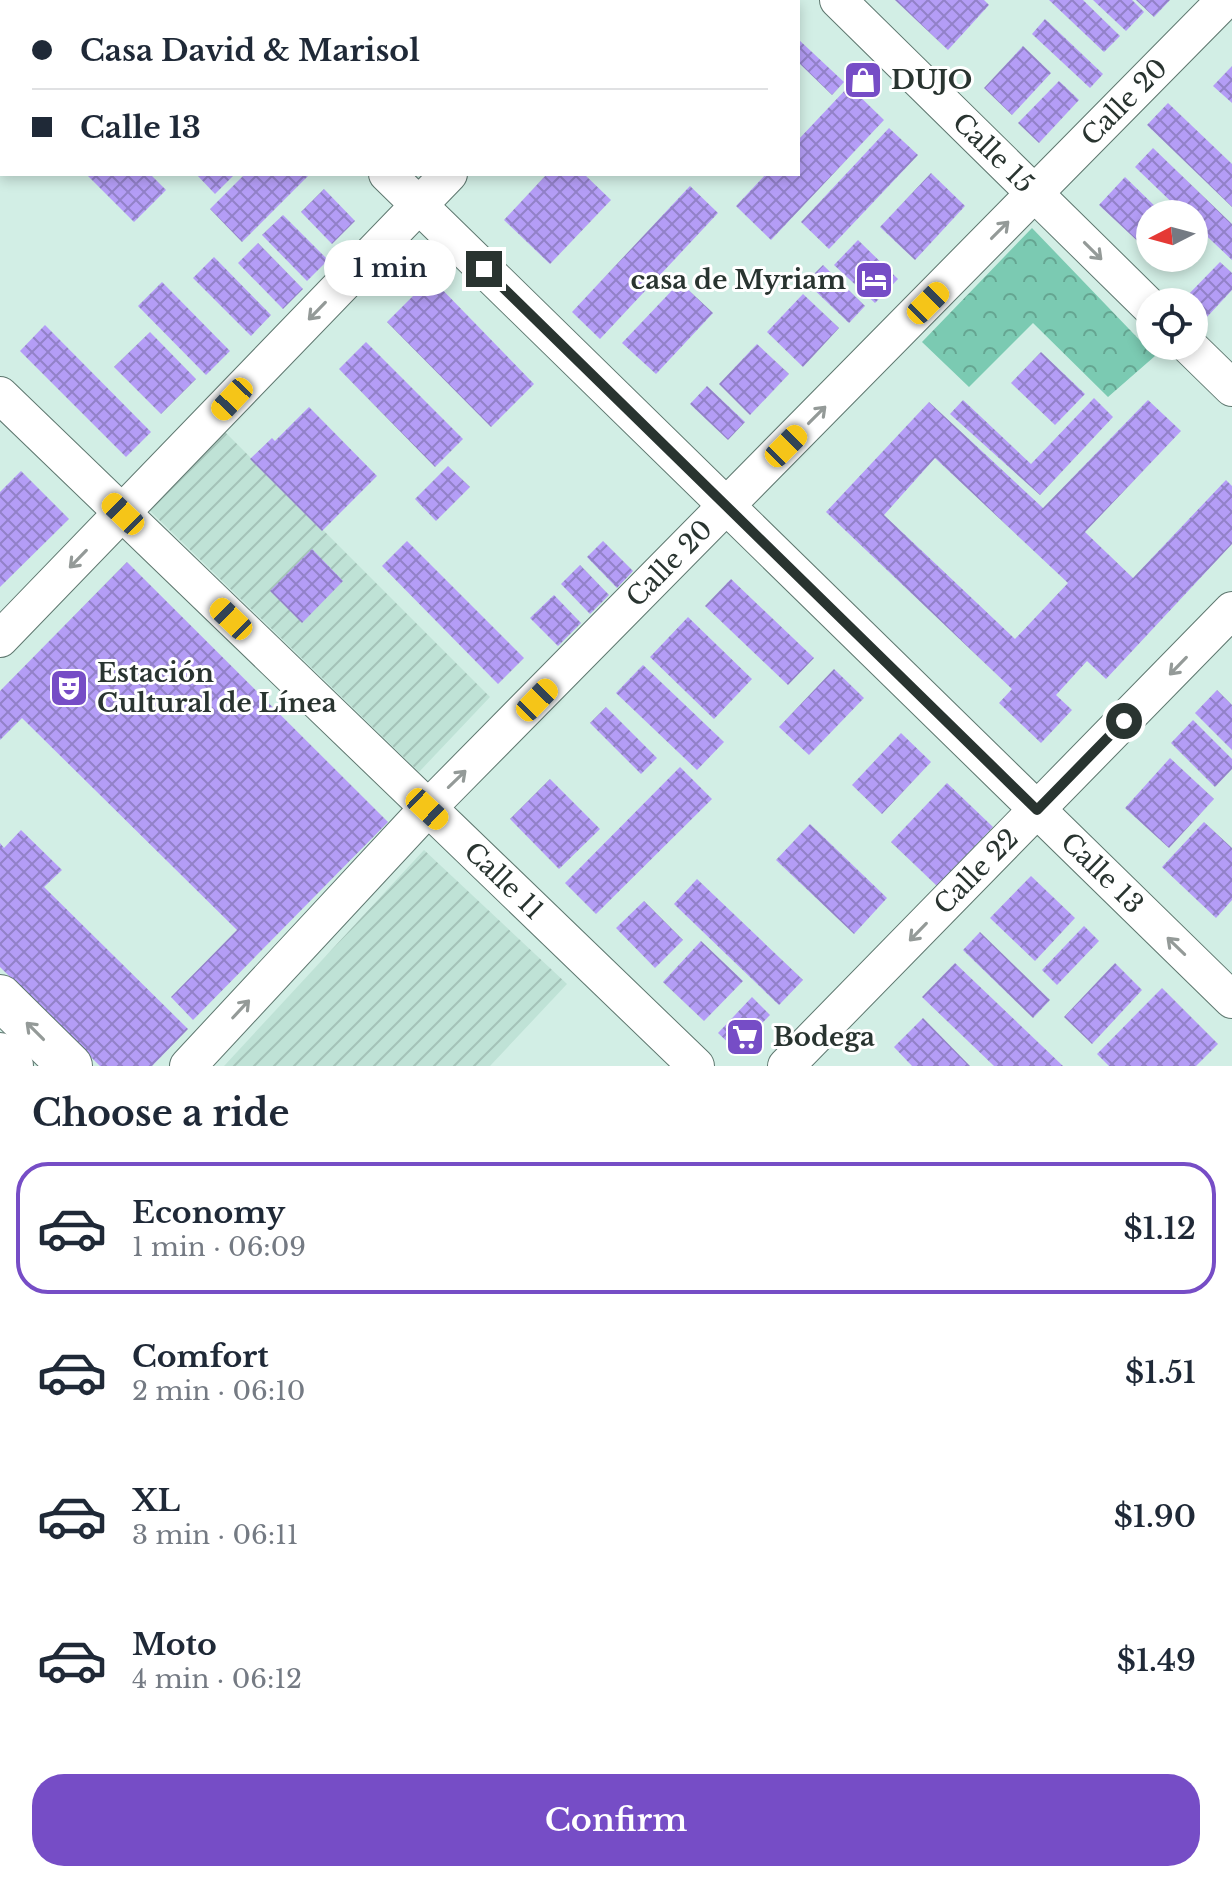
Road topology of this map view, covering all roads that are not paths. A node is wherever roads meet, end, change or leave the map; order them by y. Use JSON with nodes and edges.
{"nodes":[{"id":1,"x":838,"y":0,"type":"edge"},
{"id":2,"x":1225,"y":0,"type":"edge"},
{"id":3,"x":389,"y":176,"type":"edge"},
{"id":4,"x":447,"y":176,"type":"edge"},
{"id":5,"x":1036,"y":195,"type":"junction"},
{"id":6,"x":418,"y":204,"type":"junction"},
{"id":7,"x":1136,"y":293,"type":"edge"},
{"id":8,"x":1203,"y":360,"type":"edge"},
{"id":9,"x":1232,"y":388,"type":"edge"},
{"id":10,"x":0,"y":395,"type":"edge"},
{"id":11,"x":727,"y":506,"type":"junction"},
{"id":12,"x":123,"y":514,"type":"junction"},
{"id":13,"x":1232,"y":610,"type":"edge"},
{"id":14,"x":0,"y":639,"type":"edge"},
{"id":15,"x":427,"y":809,"type":"junction"},
{"id":16,"x":1037,"y":810,"type":"junction"},
{"id":17,"x":0,"y":997,"type":"edge"},
{"id":18,"x":1232,"y":1000,"type":"edge"},
{"id":19,"x":0,"y":1055,"type":"edge"},
{"id":20,"x":11,"y":1066,"type":"edge"},
{"id":21,"x":70,"y":1066,"type":"edge"},
{"id":22,"x":188,"y":1066,"type":"edge"},
{"id":23,"x":696,"y":1066,"type":"edge"},
{"id":24,"x":786,"y":1066,"type":"edge"}],
"edges":[{"from":1,"to":5,"type":"street","name":"Calle 15"},
{"from":2,"to":5,"type":"street","name":"Calle 20"},
{"from":3,"to":6,"type":"street","name":"Calle 13"},
{"from":4,"to":6,"type":"street"},
{"from":5,"to":7,"type":"street","name":"Calle 15","one_way":true},
{"from":11,"to":5,"type":"street","name":"Calle 20","one_way":true},
{"from":6,"to":11,"type":"street","name":"Calle 13"},
{"from":6,"to":12,"type":"street","one_way":true},
{"from":8,"to":9,"type":"street"},
{"from":10,"to":12,"type":"street","name":"Calle 11"},
{"from":15,"to":11,"type":"street","name":"Calle 20","one_way":true},
{"from":11,"to":16,"type":"street","name":"Calle 13"},
{"from":12,"to":14,"type":"street","one_way":true},
{"from":12,"to":15,"type":"street","name":"Calle 11"},
{"from":13,"to":16,"type":"street","name":"Calle 22","one_way":true},
{"from":22,"to":15,"type":"street","name":"Calle 20","one_way":true},
{"from":15,"to":23,"type":"street","name":"Calle 11"},
{"from":18,"to":16,"type":"street","name":"Calle 13","one_way":true},
{"from":16,"to":24,"type":"street","name":"Calle 22","one_way":true},
{"from":21,"to":17,"type":"main road","one_way":true},
{"from":19,"to":20,"type":"main road"}]}
